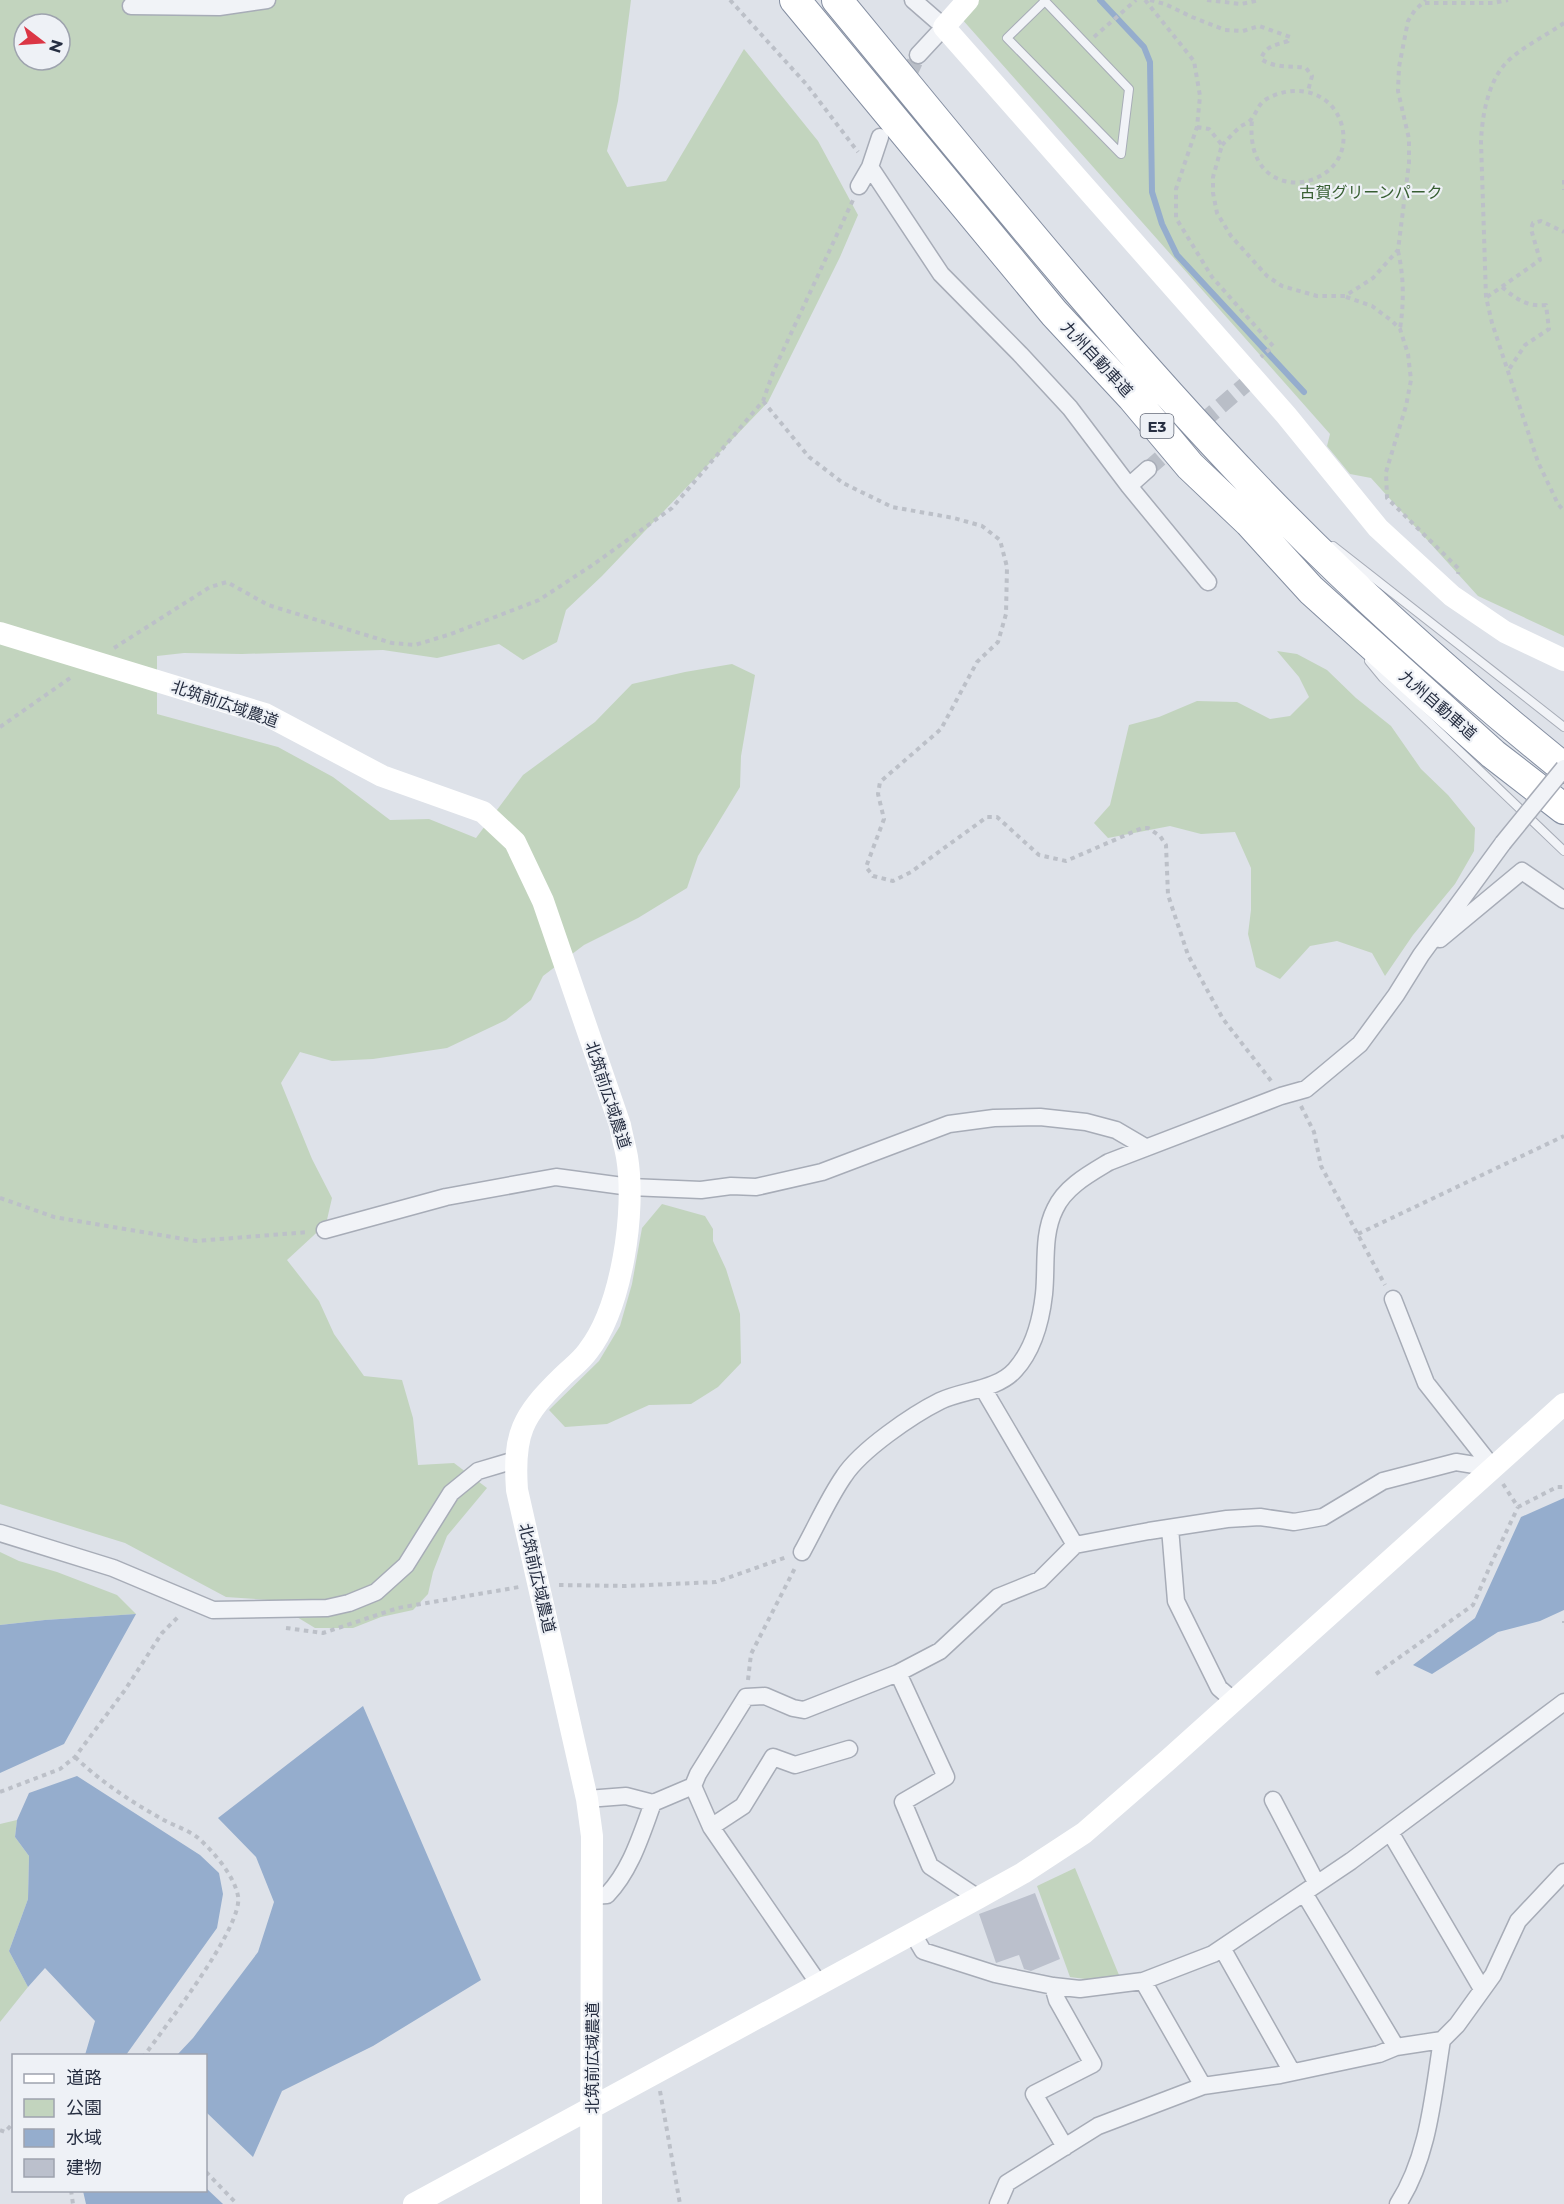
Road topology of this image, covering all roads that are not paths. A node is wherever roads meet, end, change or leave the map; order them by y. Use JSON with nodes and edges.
{"nodes":[{"id":1,"x":267,"y":0,"type":"edge"},
{"id":2,"x":795,"y":0,"type":"edge"},
{"id":3,"x":837,"y":0,"type":"edge"},
{"id":4,"x":913,"y":0,"type":"edge"},
{"id":5,"x":968,"y":0,"type":"edge"},
{"id":6,"x":1045,"y":0,"type":"edge"},
{"id":7,"x":131,"y":6,"type":"dead end"},
{"id":8,"x":945,"y":27,"type":"junction"},
{"id":9,"x":918,"y":55,"type":"tunnel mouth"},
{"id":10,"x":880,"y":137,"type":"tunnel mouth"},
{"id":11,"x":870,"y":167,"type":"junction"},
{"id":12,"x":859,"y":186,"type":"road end"},
{"id":13,"x":1148,"y":469,"type":"tunnel mouth"},
{"id":14,"x":1129,"y":486,"type":"junction"},
{"id":15,"x":1258,"y":490,"type":"junction"},
{"id":16,"x":1305,"y":525,"type":"dead end"},
{"id":17,"x":1324,"y":539,"type":"dead end"},
{"id":18,"x":1208,"y":582,"type":"dead end"},
{"id":19,"x":1311,"y":590,"type":"junction"},
{"id":20,"x":0,"y":633,"type":"edge"},
{"id":21,"x":1354,"y":643,"type":"dead end"},
{"id":22,"x":1362,"y":652,"type":"dead end"},
{"id":23,"x":1564,"y":660,"type":"edge"},
{"id":24,"x":1564,"y":727,"type":"edge"},
{"id":25,"x":1564,"y":768,"type":"edge"},
{"id":26,"x":1564,"y":809,"type":"edge"},
{"id":27,"x":1564,"y":851,"type":"edge"},
{"id":28,"x":1564,"y":900,"type":"edge"},
{"id":29,"x":1421,"y":955,"type":"junction"},
{"id":30,"x":1145,"y":1147,"type":"junction"},
{"id":31,"x":630,"y":1187,"type":"junction"},
{"id":32,"x":325,"y":1230,"type":"road end"},
{"id":33,"x":1393,"y":1299,"type":"road end"},
{"id":34,"x":984,"y":1390,"type":"junction"},
{"id":35,"x":1564,"y":1404,"type":"edge"},
{"id":36,"x":515,"y":1460,"type":"junction"},
{"id":37,"x":1493,"y":1468,"type":"junction"},
{"id":38,"x":1170,"y":1527,"type":"junction"},
{"id":39,"x":0,"y":1533,"type":"edge"},
{"id":40,"x":1075,"y":1545,"type":"junction"},
{"id":41,"x":802,"y":1552,"type":"road end"},
{"id":42,"x":898,"y":1673,"type":"junction"},
{"id":43,"x":1234,"y":1701,"type":"junction"},
{"id":44,"x":1564,"y":1702,"type":"edge"},
{"id":45,"x":849,"y":1749,"type":"dead end"},
{"id":46,"x":693,"y":1786,"type":"junction"},
{"id":47,"x":587,"y":1798,"type":"junction"},
{"id":48,"x":1273,"y":1800,"type":"dead end"},
{"id":49,"x":653,"y":1803,"type":"junction"},
{"id":50,"x":711,"y":1827,"type":"junction"},
{"id":51,"x":1390,"y":1832,"type":"junction"},
{"id":52,"x":1564,"y":1872,"type":"edge"},
{"id":53,"x":1310,"y":1888,"type":"junction"},
{"id":54,"x":592,"y":1896,"type":"junction"},
{"id":55,"x":978,"y":1898,"type":"junction"},
{"id":56,"x":913,"y":1934,"type":"junction"},
{"id":57,"x":1222,"y":1948,"type":"junction"},
{"id":58,"x":1143,"y":1981,"type":"junction"},
{"id":59,"x":819,"y":1984,"type":"junction"},
{"id":60,"x":1053,"y":1986,"type":"junction"},
{"id":61,"x":1482,"y":1989,"type":"junction"},
{"id":62,"x":1442,"y":2040,"type":"junction"},
{"id":63,"x":1396,"y":2047,"type":"junction"},
{"id":64,"x":1292,"y":2072,"type":"junction"},
{"id":65,"x":1203,"y":2086,"type":"junction"},
{"id":66,"x":591,"y":2108,"type":"junction"},
{"id":67,"x":1065,"y":2147,"type":"junction"},
{"id":68,"x":414,"y":2204,"type":"edge"},
{"id":69,"x":591,"y":2204,"type":"edge"},
{"id":70,"x":998,"y":2204,"type":"edge"},
{"id":71,"x":1398,"y":2204,"type":"edge"}],
"edges":[{"from":1,"to":7,"type":"street"},
{"from":2,"to":19,"type":"highway","name":"九州自動車道","number":"E3"},
{"from":3,"to":15,"type":"highway","name":"九州自動車道","number":"E3"},
{"from":4,"to":8,"type":"street"},
{"from":5,"to":8,"type":"street"},
{"from":6,"to":6,"type":"lane"},
{"from":8,"to":9,"type":"street"},
{"from":8,"to":23,"type":"street"},
{"from":10,"to":11,"type":"street"},
{"from":11,"to":12,"type":"street"},
{"from":11,"to":14,"type":"street"},
{"from":13,"to":14,"type":"street"},
{"from":14,"to":18,"type":"street"},
{"from":15,"to":16,"type":"lane"},
{"from":15,"to":25,"type":"highway","name":"九州自動車道","number":"E3"},
{"from":17,"to":24,"type":"lane"},
{"from":19,"to":21,"type":"lane"},
{"from":19,"to":26,"type":"highway","name":"九州自動車道","number":"E3"},
{"from":20,"to":31,"type":"street","name":"北筑前広域農道"},
{"from":22,"to":27,"type":"lane"},
{"from":25,"to":29,"type":"street","bridge":true},
{"from":28,"to":29,"type":"street"},
{"from":29,"to":30,"type":"street"},
{"from":30,"to":31,"type":"street"},
{"from":30,"to":34,"type":"street"},
{"from":31,"to":32,"type":"street"},
{"from":31,"to":36,"type":"street","name":"北筑前広域農道"},
{"from":33,"to":37,"type":"street"},
{"from":34,"to":40,"type":"street"},
{"from":34,"to":41,"type":"street"},
{"from":35,"to":37,"type":"street"},
{"from":36,"to":39,"type":"street"},
{"from":36,"to":47,"type":"street","name":"北筑前広域農道"},
{"from":37,"to":38,"type":"street"},
{"from":37,"to":43,"type":"street"},
{"from":38,"to":40,"type":"street"},
{"from":38,"to":43,"type":"street"},
{"from":40,"to":42,"type":"street"},
{"from":42,"to":46,"type":"street"},
{"from":42,"to":55,"type":"street"},
{"from":43,"to":55,"type":"street"},
{"from":44,"to":51,"type":"street"},
{"from":45,"to":50,"type":"street"},
{"from":46,"to":49,"type":"street"},
{"from":46,"to":50,"type":"street"},
{"from":47,"to":49,"type":"street"},
{"from":47,"to":54,"type":"street","name":"北筑前広域農道"},
{"from":48,"to":53,"type":"street"},
{"from":49,"to":54,"type":"street"},
{"from":50,"to":59,"type":"street"},
{"from":51,"to":53,"type":"street"},
{"from":51,"to":61,"type":"street"},
{"from":52,"to":61,"type":"street"},
{"from":53,"to":57,"type":"street"},
{"from":53,"to":63,"type":"street"},
{"from":54,"to":66,"type":"street","name":"北筑前広域農道"},
{"from":55,"to":56,"type":"street"},
{"from":56,"to":59,"type":"street"},
{"from":56,"to":60,"type":"street"},
{"from":57,"to":58,"type":"street"},
{"from":57,"to":64,"type":"street"},
{"from":58,"to":60,"type":"street"},
{"from":58,"to":65,"type":"street"},
{"from":59,"to":66,"type":"street"},
{"from":60,"to":67,"type":"street"},
{"from":61,"to":62,"type":"street"},
{"from":62,"to":63,"type":"street"},
{"from":62,"to":71,"type":"street"},
{"from":63,"to":64,"type":"street"},
{"from":64,"to":65,"type":"street"},
{"from":65,"to":67,"type":"street"},
{"from":66,"to":68,"type":"street"},
{"from":66,"to":69,"type":"street","name":"北筑前広域農道"},
{"from":67,"to":70,"type":"street"}]}
